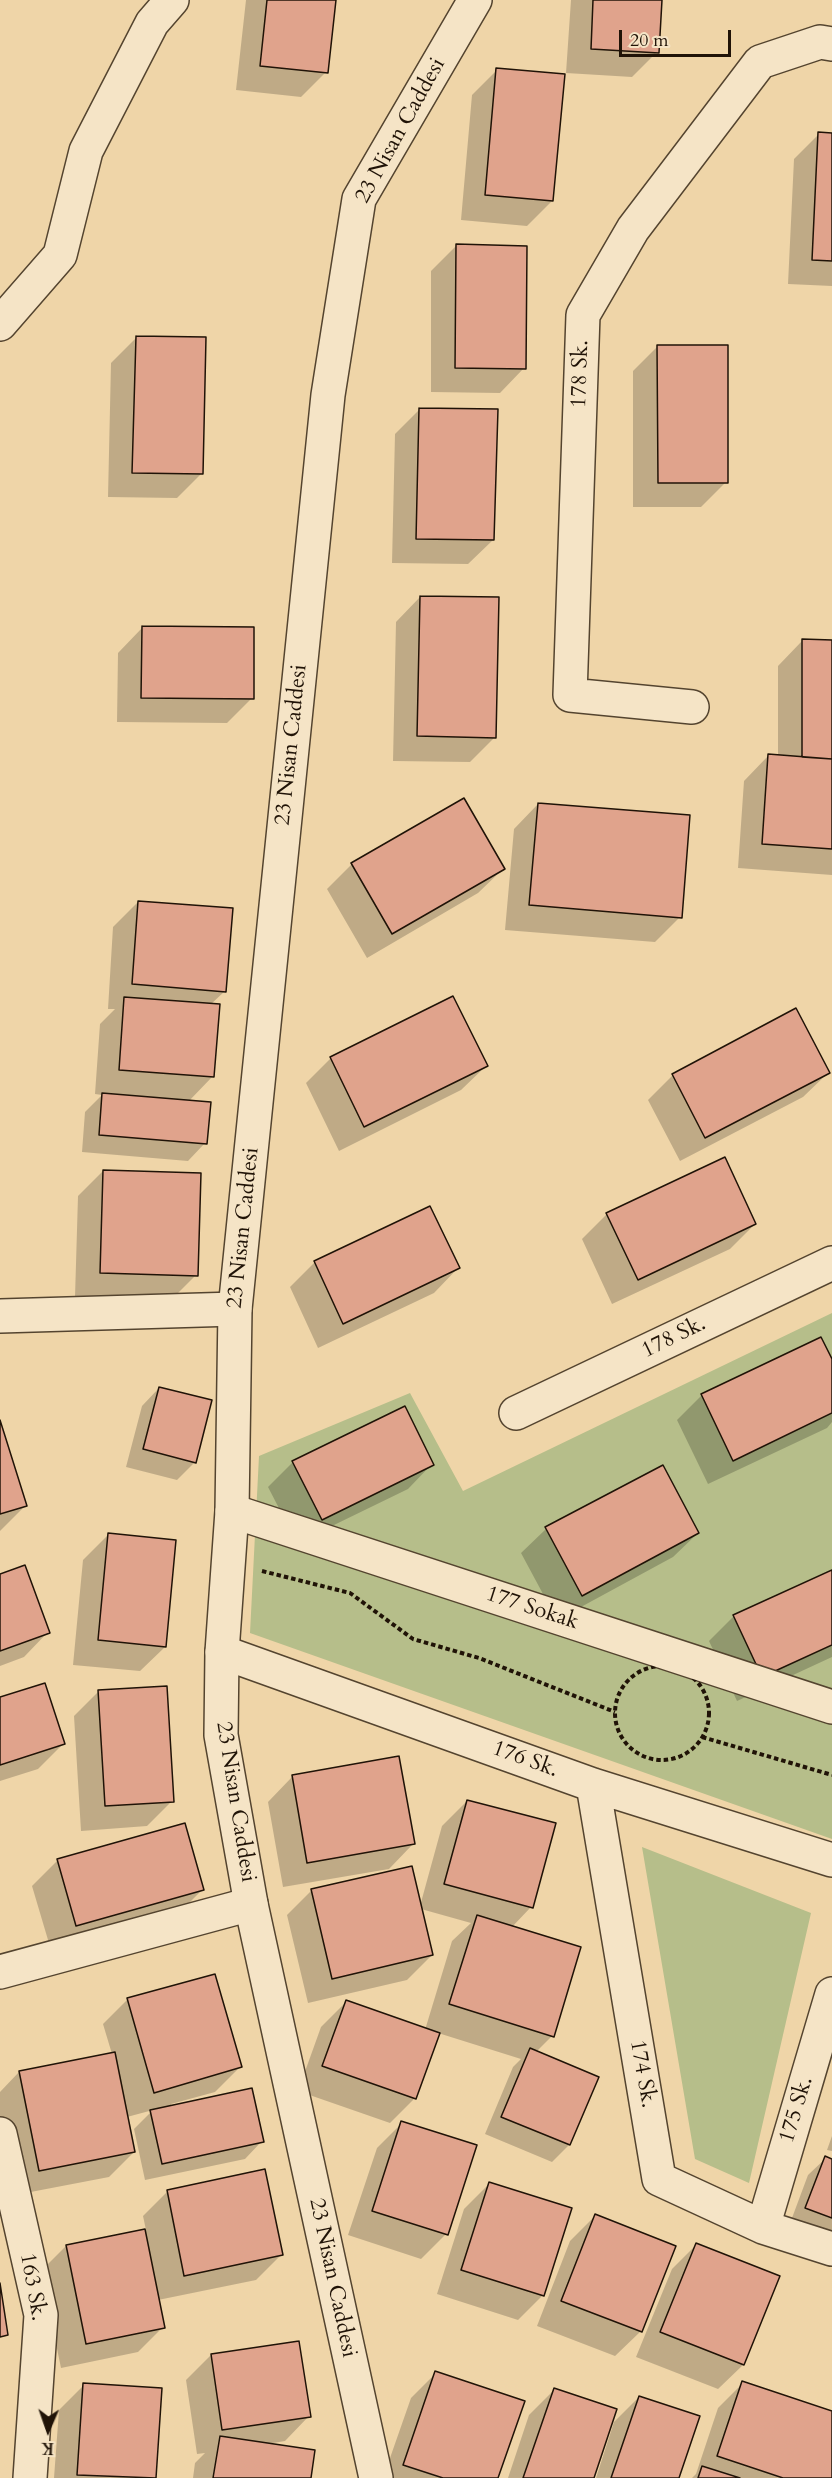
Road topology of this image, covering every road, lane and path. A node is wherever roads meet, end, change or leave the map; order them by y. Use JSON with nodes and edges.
{"nodes":[{"id":1,"x":172,"y":0,"type":"edge"},
{"id":2,"x":475,"y":0,"type":"edge"},
{"id":3,"x":832,"y":44,"type":"edge"},
{"id":4,"x":0,"y":324,"type":"edge"},
{"id":5,"x":692,"y":707,"type":"dead end"},
{"id":6,"x":832,"y":1263,"type":"edge"},
{"id":7,"x":235,"y":1309,"type":"junction"},
{"id":8,"x":0,"y":1316,"type":"edge"},
{"id":9,"x":516,"y":1413,"type":"dead end"},
{"id":10,"x":232,"y":1512,"type":"junction"},
{"id":11,"x":228,"y":1563,"type":"junction"},
{"id":12,"x":222,"y":1652,"type":"junction"},
{"id":13,"x":832,"y":1707,"type":"edge"},
{"id":14,"x":615,"y":1712,"type":"junction"},
{"id":15,"x":702,"y":1737,"type":"junction"},
{"id":16,"x":832,"y":1775,"type":"edge"},
{"id":17,"x":593,"y":1785,"type":"junction"},
{"id":18,"x":832,"y":1860,"type":"edge"},
{"id":19,"x":251,"y":1904,"type":"junction"},
{"id":20,"x":0,"y":1972,"type":"edge"},
{"id":21,"x":832,"y":1994,"type":"edge"},
{"id":22,"x":0,"y":2134,"type":"edge"},
{"id":23,"x":763,"y":2227,"type":"junction"},
{"id":24,"x":832,"y":2249,"type":"edge"},
{"id":25,"x":30,"y":2478,"type":"edge"},
{"id":26,"x":376,"y":2478,"type":"edge"}],
"edges":[{"from":1,"to":4,"type":"street"},
{"from":2,"to":7,"type":"street","name":"23 Nisan Caddesi"},
{"from":3,"to":5,"type":"street","name":"178 Sk."},
{"from":6,"to":9,"type":"street","name":"178 Sk."},
{"from":7,"to":8,"type":"street"},
{"from":7,"to":10,"type":"street","name":"23 Nisan Caddesi"},
{"from":10,"to":11,"type":"street","name":"23 Nisan Caddesi"},
{"from":10,"to":13,"type":"street","name":"177 Sokak"},
{"from":11,"to":12,"type":"street","name":"23 Nisan Caddesi"},
{"from":11,"to":14,"type":"path"},
{"from":12,"to":17,"type":"street","name":"176 Sk."},
{"from":12,"to":19,"type":"street","name":"23 Nisan Caddesi"},
{"from":14,"to":15,"type":"path"},
{"from":14,"to":15,"type":"path"},
{"from":15,"to":16,"type":"path"},
{"from":17,"to":18,"type":"street","name":"176 Sk."},
{"from":17,"to":23,"type":"street","name":"174 Sk."},
{"from":19,"to":20,"type":"street"},
{"from":19,"to":26,"type":"street","name":"23 Nisan Caddesi"},
{"from":21,"to":23,"type":"street","name":"175 Sk."},
{"from":22,"to":25,"type":"street","name":"163 Sk."},
{"from":23,"to":24,"type":"street","name":"174 Sk."}]}
